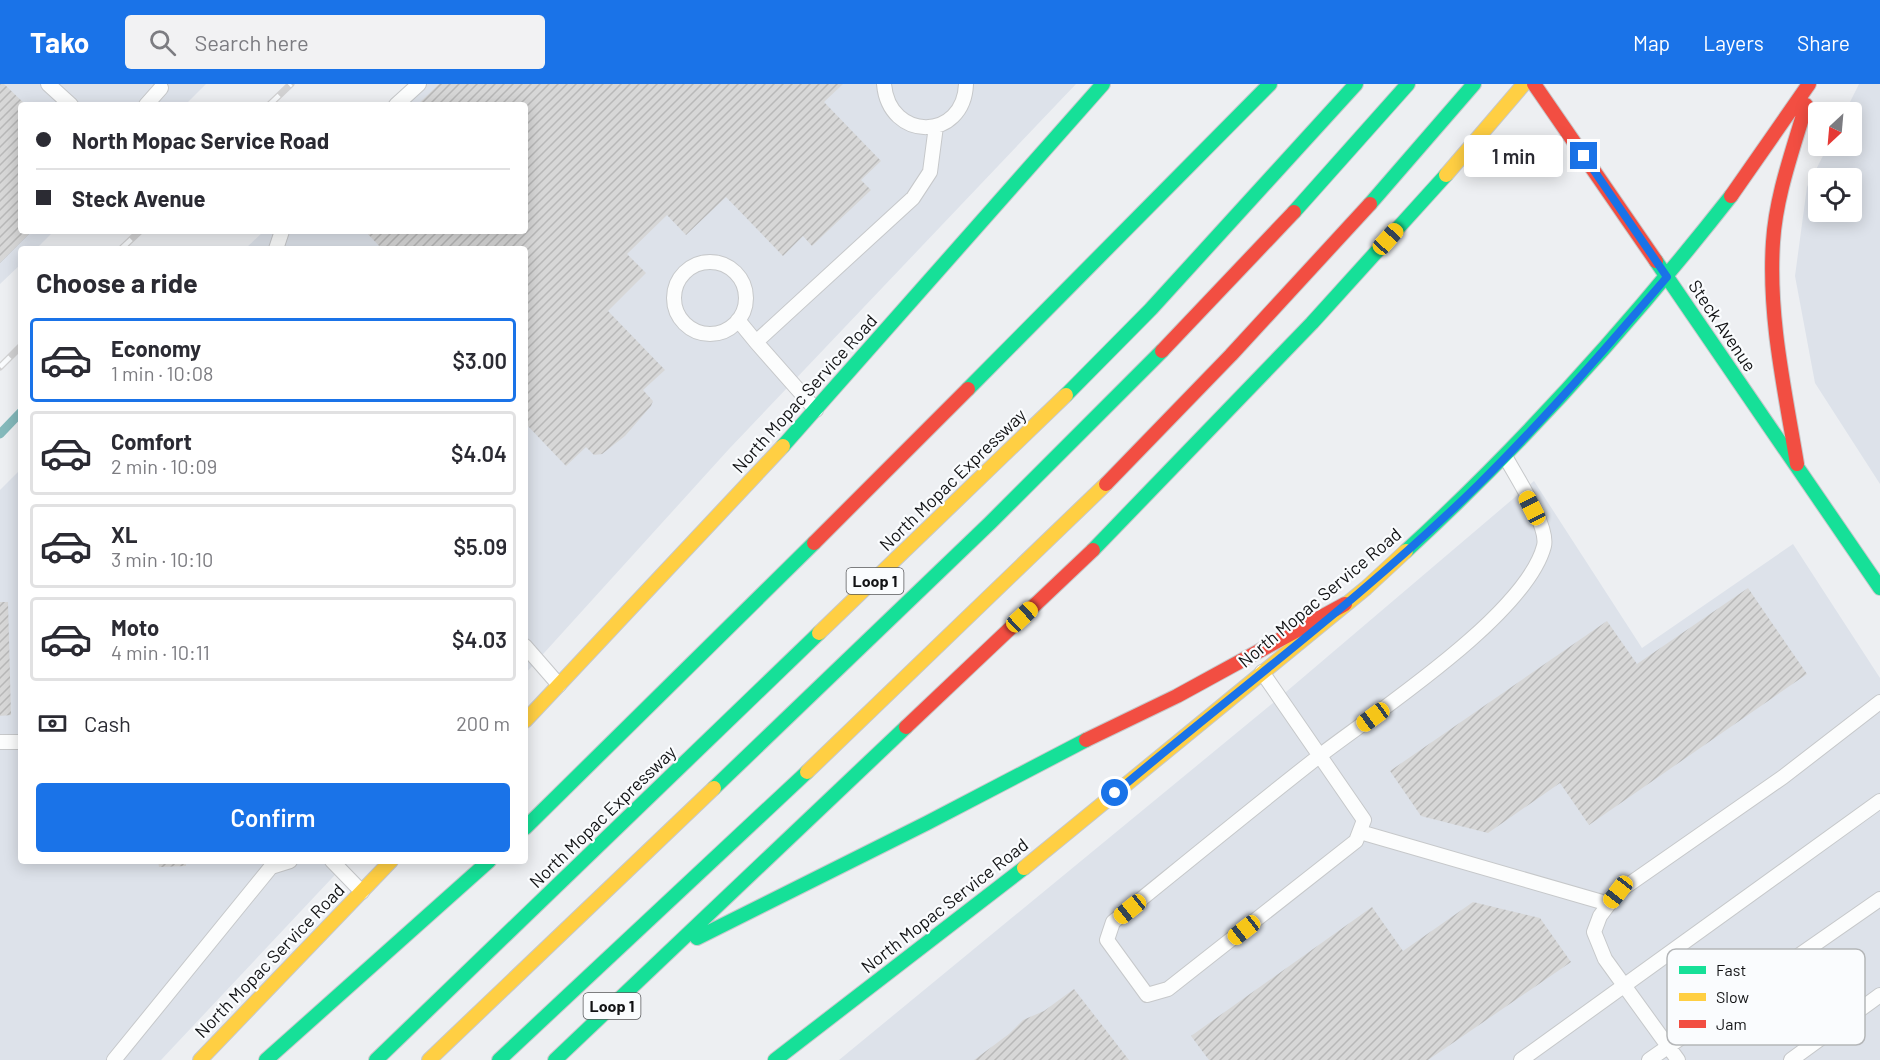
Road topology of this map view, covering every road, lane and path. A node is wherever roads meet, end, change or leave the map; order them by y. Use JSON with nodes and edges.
{"nodes":[{"id":1,"x":48,"y":84,"type":"edge"},
{"id":2,"x":418,"y":84,"type":"edge"},
{"id":3,"x":884,"y":84,"type":"edge"},
{"id":4,"x":966,"y":84,"type":"edge"},
{"id":5,"x":1103,"y":84,"type":"edge"},
{"id":6,"x":1270,"y":84,"type":"edge"},
{"id":7,"x":1356,"y":84,"type":"edge"},
{"id":8,"x":1408,"y":84,"type":"edge"},
{"id":9,"x":1474,"y":84,"type":"edge"},
{"id":10,"x":1524,"y":84,"type":"edge"},
{"id":11,"x":1534,"y":84,"type":"edge"},
{"id":12,"x":1811,"y":84,"type":"edge"},
{"id":13,"x":161,"y":85,"type":"edge"},
{"id":14,"x":68,"y":102,"type":"edge"},
{"id":15,"x":148,"y":102,"type":"edge"},
{"id":16,"x":399,"y":102,"type":"edge"},
{"id":17,"x":936,"y":126,"type":"junction"},
{"id":18,"x":1667,"y":277,"type":"junction"},
{"id":19,"x":738,"y":320,"type":"junction"},
{"id":20,"x":756,"y":342,"type":"junction"},
{"id":21,"x":816,"y":410,"type":"junction"},
{"id":22,"x":1506,"y":456,"type":"junction"},
{"id":23,"x":1798,"y":472,"type":"junction"},
{"id":24,"x":1880,"y":588,"type":"edge"},
{"id":25,"x":1345,"y":604,"type":"junction"},
{"id":26,"x":528,"y":649,"type":"edge"},
{"id":27,"x":1262,"y":672,"type":"junction"},
{"id":28,"x":559,"y":685,"type":"junction"},
{"id":29,"x":1880,"y":702,"type":"edge"},
{"id":30,"x":528,"y":718,"type":"edge"},
{"id":31,"x":0,"y":742,"type":"edge"},
{"id":32,"x":18,"y":742,"type":"edge"},
{"id":33,"x":1320,"y":756,"type":"junction"},
{"id":34,"x":1880,"y":801,"type":"edge"},
{"id":35,"x":528,"y":825,"type":"edge"},
{"id":36,"x":1360,"y":832,"type":"junction"},
{"id":37,"x":280,"y":864,"type":"edge"},
{"id":38,"x":336,"y":864,"type":"edge"},
{"id":39,"x":389,"y":864,"type":"edge"},
{"id":40,"x":486,"y":864,"type":"edge"},
{"id":41,"x":362,"y":892,"type":"junction"},
{"id":42,"x":1880,"y":899,"type":"edge"},
{"id":43,"x":1609,"y":904,"type":"junction"},
{"id":44,"x":1676,"y":949,"type":"edge"},
{"id":45,"x":1809,"y":949,"type":"edge"},
{"id":46,"x":668,"y":952,"type":"junction"},
{"id":47,"x":1667,"y":956,"type":"edge"},
{"id":48,"x":1625,"y":986,"type":"junction"},
{"id":49,"x":1880,"y":995,"type":"edge"},
{"id":50,"x":1865,"y":1006,"type":"edge"},
{"id":51,"x":463,"y":1027,"type":"junction"},
{"id":52,"x":1667,"y":1044,"type":"edge"},
{"id":53,"x":1672,"y":1045,"type":"edge"},
{"id":54,"x":1812,"y":1045,"type":"edge"},
{"id":55,"x":1669,"y":1047,"type":"junction"},
{"id":56,"x":114,"y":1060,"type":"edge"},
{"id":57,"x":200,"y":1060,"type":"edge"},
{"id":58,"x":266,"y":1060,"type":"edge"},
{"id":59,"x":376,"y":1060,"type":"edge"},
{"id":60,"x":429,"y":1060,"type":"edge"},
{"id":61,"x":439,"y":1060,"type":"edge"},
{"id":62,"x":499,"y":1060,"type":"edge"},
{"id":63,"x":555,"y":1060,"type":"edge"},
{"id":64,"x":775,"y":1060,"type":"edge"},
{"id":65,"x":1521,"y":1060,"type":"edge"},
{"id":66,"x":1649,"y":1060,"type":"edge"},
{"id":67,"x":1678,"y":1060,"type":"edge"},
{"id":68,"x":1791,"y":1060,"type":"edge"}],
"edges":[{"from":1,"to":14,"type":"lane"},
{"from":2,"to":16,"type":"lane"},
{"from":3,"to":17,"type":"lane"},
{"from":4,"to":17,"type":"lane"},
{"from":5,"to":21,"type":"main road","name":"North Mopac Service Road"},
{"from":6,"to":35,"type":"main road"},
{"from":7,"to":59,"type":"main road","name":"North Mopac Expressway","number":"Loop 1"},
{"from":8,"to":51,"type":"main road"},
{"from":9,"to":62,"type":"main road"},
{"from":10,"to":46,"type":"main road","number":"Loop 1"},
{"from":11,"to":18,"type":"main road","name":"Steck Avenue"},
{"from":12,"to":18,"type":"main road","name":"North Mopac Service Road"},
{"from":12,"to":23,"type":"main road"},
{"from":13,"to":15,"type":"lane"},
{"from":17,"to":20,"type":"lane"},
{"from":18,"to":22,"type":"main road","name":"North Mopac Service Road"},
{"from":18,"to":23,"type":"main road","name":"Steck Avenue"},
{"from":19,"to":19,"type":"lane"},
{"from":19,"to":20,"type":"lane"},
{"from":20,"to":21,"type":"lane"},
{"from":21,"to":28,"type":"main road","name":"North Mopac Service Road"},
{"from":22,"to":25,"type":"main road","name":"North Mopac Service Road"},
{"from":22,"to":33,"type":"lane"},
{"from":23,"to":24,"type":"main road","name":"Steck Avenue"},
{"from":25,"to":27,"type":"main road","name":"North Mopac Service Road"},
{"from":25,"to":46,"type":"main road"},
{"from":26,"to":28,"type":"lane"},
{"from":27,"to":33,"type":"lane"},
{"from":27,"to":64,"type":"main road","name":"North Mopac Service Road"},
{"from":28,"to":30,"type":"main road","name":"North Mopac Service Road"},
{"from":29,"to":43,"type":"lane"},
{"from":31,"to":32,"type":"lane"},
{"from":33,"to":36,"type":"lane"},
{"from":33,"to":36,"type":"lane"},
{"from":34,"to":44,"type":"lane"},
{"from":36,"to":43,"type":"lane"},
{"from":37,"to":56,"type":"lane"},
{"from":38,"to":41,"type":"lane"},
{"from":39,"to":41,"type":"main road","name":"North Mopac Service Road"},
{"from":40,"to":58,"type":"main road"},
{"from":41,"to":57,"type":"main road","name":"North Mopac Service Road"},
{"from":42,"to":45,"type":"lane"},
{"from":43,"to":48,"type":"lane"},
{"from":46,"to":63,"type":"main road","number":"Loop 1"},
{"from":47,"to":48,"type":"lane"},
{"from":48,"to":52,"type":"lane"},
{"from":48,"to":65,"type":"lane"},
{"from":49,"to":50,"type":"lane"},
{"from":51,"to":60,"type":"main road"},
{"from":51,"to":61,"type":"main road"},
{"from":53,"to":55,"type":"lane"},
{"from":54,"to":68,"type":"lane"},
{"from":55,"to":66,"type":"lane"},
{"from":55,"to":67,"type":"lane"}]}
